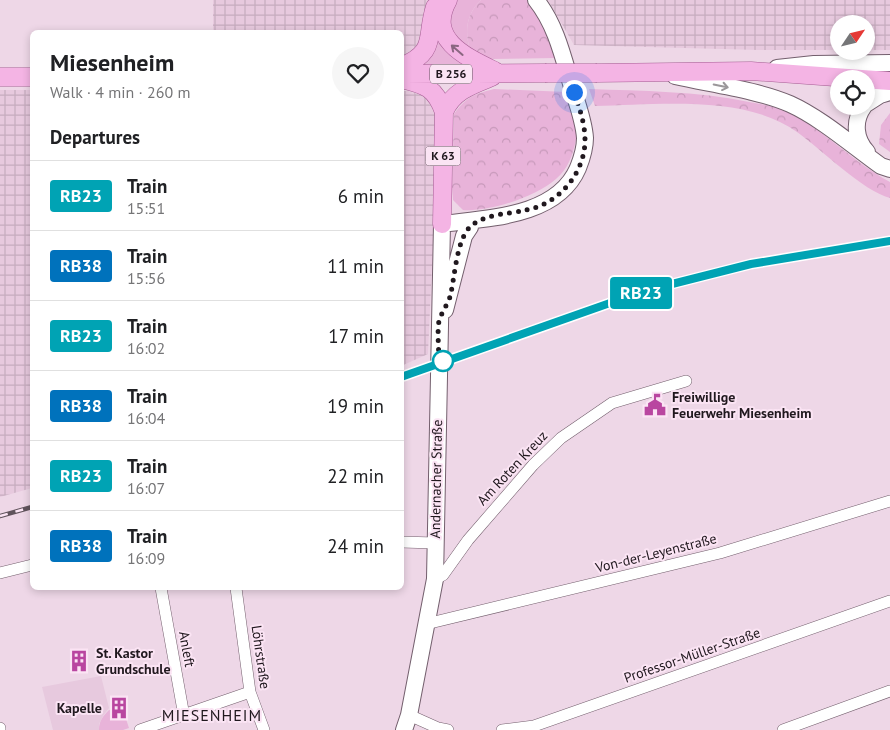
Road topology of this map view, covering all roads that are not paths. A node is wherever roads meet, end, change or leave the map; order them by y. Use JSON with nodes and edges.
{"nodes":[{"id":1,"x":438,"y":0,"type":"edge"},
{"id":2,"x":448,"y":0,"type":"edge"},
{"id":3,"x":536,"y":0,"type":"edge"},
{"id":4,"x":890,"y":63,"type":"edge"},
{"id":5,"x":404,"y":66,"type":"edge"},
{"id":6,"x":751,"y":71,"type":"junction"},
{"id":7,"x":656,"y":72,"type":"junction"},
{"id":8,"x":500,"y":73,"type":"junction"},
{"id":9,"x":404,"y":74,"type":"edge"},
{"id":10,"x":0,"y":77,"type":"edge"},
{"id":11,"x":30,"y":77,"type":"edge"},
{"id":12,"x":404,"y":80,"type":"edge"},
{"id":13,"x":890,"y":81,"type":"edge"},
{"id":14,"x":890,"y":92,"type":"edge"},
{"id":15,"x":875,"y":98,"type":"edge"},
{"id":16,"x":444,"y":112,"type":"junction"},
{"id":17,"x":859,"y":115,"type":"edge"},
{"id":18,"x":886,"y":168,"type":"edge"},
{"id":19,"x":443,"y":201,"type":"junction"},
{"id":20,"x":474,"y":222,"type":"junction"},
{"id":21,"x":442,"y":224,"type":"junction"},
{"id":22,"x":439,"y":321,"type":"junction"},
{"id":23,"x":686,"y":381,"type":"dead end"},
{"id":24,"x":890,"y":501,"type":"edge"},
{"id":25,"x":404,"y":542,"type":"edge"},
{"id":26,"x":435,"y":543,"type":"junction"},
{"id":27,"x":30,"y":566,"type":"edge"},
{"id":28,"x":0,"y":574,"type":"edge"},
{"id":29,"x":435,"y":579,"type":"junction"},
{"id":30,"x":161,"y":590,"type":"edge"},
{"id":31,"x":236,"y":590,"type":"edge"},
{"id":32,"x":890,"y":601,"type":"edge"},
{"id":33,"x":426,"y":624,"type":"junction"},
{"id":34,"x":890,"y":691,"type":"edge"},
{"id":35,"x":250,"y":692,"type":"junction"},
{"id":36,"x":184,"y":716,"type":"junction"},
{"id":37,"x":407,"y":722,"type":"edge"},
{"id":38,"x":534,"y":728,"type":"edge"},
{"id":39,"x":140,"y":730,"type":"edge"},
{"id":40,"x":264,"y":730,"type":"edge"},
{"id":41,"x":448,"y":730,"type":"edge"},
{"id":42,"x":502,"y":730,"type":"edge"},
{"id":43,"x":783,"y":730,"type":"edge"}],
"edges":[{"from":1,"to":5,"type":"main road"},
{"from":8,"to":2,"type":"main road","one_way":true},
{"from":3,"to":20,"type":"street"},
{"from":4,"to":6,"type":"street"},
{"from":6,"to":7,"type":"main road","number":"B 256"},
{"from":6,"to":13,"type":"main road","number":"B 256"},
{"from":7,"to":8,"type":"main road","number":"B 256","bridge":true},
{"from":7,"to":18,"type":"street","one_way":true},
{"from":8,"to":9,"type":"main road","number":"B 256"},
{"from":8,"to":16,"type":"main road"},
{"from":10,"to":11,"type":"main road"},
{"from":12,"to":16,"type":"main road"},
{"from":14,"to":15,"type":"street"},
{"from":16,"to":19,"type":"main road","number":"K 63"},
{"from":17,"to":18,"type":"street"},
{"from":19,"to":20,"type":"street"},
{"from":19,"to":21,"type":"main road","number":"K 63"},
{"from":20,"to":21,"type":"street"},
{"from":20,"to":22,"type":"street","number":"K 63"},
{"from":21,"to":22,"type":"street","name":"Andernacher Straße","number":"K 63"},
{"from":22,"to":26,"type":"street","name":"Andernacher Straße","number":"K 63"},
{"from":23,"to":29,"type":"street","name":"Am Roten Kreuz"},
{"from":24,"to":33,"type":"street","name":"Von-der-Leyenstraße"},
{"from":25,"to":26,"type":"street"},
{"from":26,"to":29,"type":"street","name":"Andernacher Straße","number":"K 63"},
{"from":27,"to":28,"type":"street"},
{"from":29,"to":33,"type":"street","name":"Andernacher Straße","number":"K 63"},
{"from":30,"to":36,"type":"street","name":"Anleft"},
{"from":31,"to":35,"type":"street","name":"Löhrstraße"},
{"from":32,"to":38,"type":"street","name":"Professor-Müller-Straße"},
{"from":33,"to":37,"type":"street","name":"Andernacher Straße","number":"K 63"},
{"from":34,"to":43,"type":"street"},
{"from":35,"to":36,"type":"street"},
{"from":35,"to":40,"type":"street","name":"Löhrstraße"},
{"from":36,"to":39,"type":"street"},
{"from":37,"to":41,"type":"street"},
{"from":38,"to":42,"type":"street","name":"Professor-Müller-Straße"}]}
